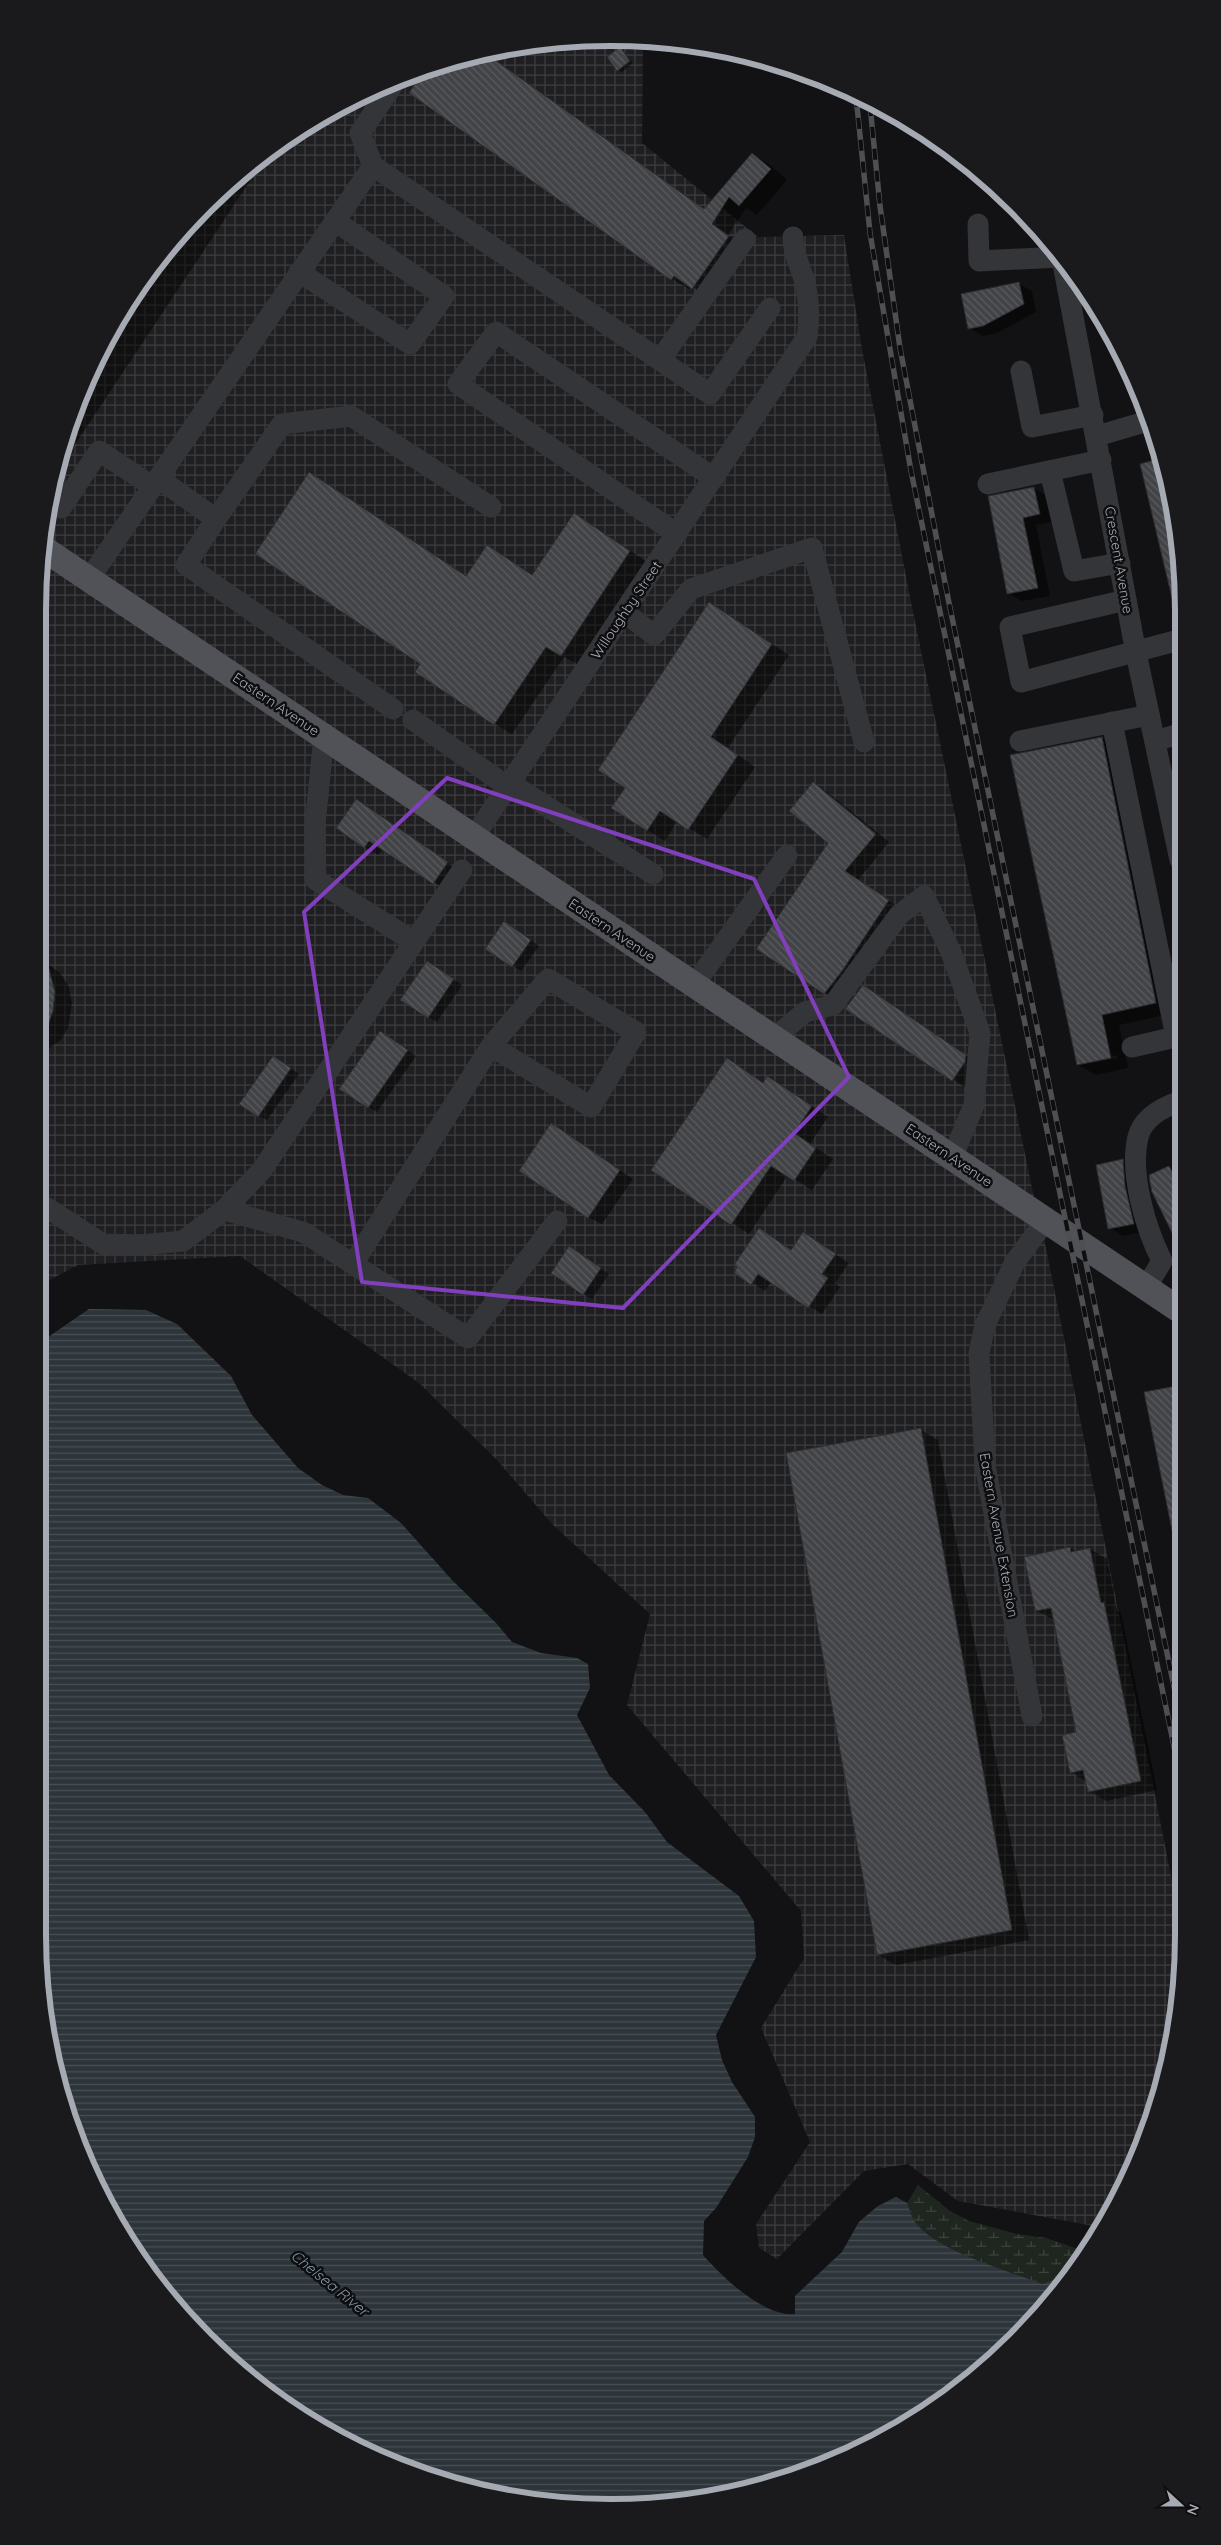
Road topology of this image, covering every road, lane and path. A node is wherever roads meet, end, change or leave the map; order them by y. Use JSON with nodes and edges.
{"nodes":[{"id":1,"x":387,"y":92,"type":"edge"},
{"id":2,"x":373,"y":166,"type":"junction"},
{"id":3,"x":335,"y":221,"type":"junction"},
{"id":4,"x":978,"y":224,"type":"dead end"},
{"id":5,"x":793,"y":237,"type":"dead end"},
{"id":6,"x":745,"y":239,"type":"dead end"},
{"id":7,"x":1051,"y":258,"type":"edge"},
{"id":8,"x":300,"y":272,"type":"junction"},
{"id":9,"x":1073,"y":287,"type":"edge"},
{"id":10,"x":1078,"y":300,"type":"edge"},
{"id":11,"x":770,"y":308,"type":"dead end"},
{"id":12,"x":660,"y":360,"type":"junction"},
{"id":13,"x":1021,"y":371,"type":"dead end"},
{"id":14,"x":1142,"y":422,"type":"edge"},
{"id":15,"x":1095,"y":426,"type":"junction"},
{"id":16,"x":1101,"y":460,"type":"junction"},
{"id":17,"x":1050,"y":471,"type":"junction"},
{"id":18,"x":714,"y":478,"type":"junction"},
{"id":19,"x":155,"y":482,"type":"junction"},
{"id":20,"x":988,"y":484,"type":"dead end"},
{"id":21,"x":491,"y":507,"type":"dead end"},
{"id":22,"x":61,"y":508,"type":"dead end"},
{"id":23,"x":216,"y":519,"type":"junction"},
{"id":24,"x":677,"y":534,"type":"junction"},
{"id":25,"x":49,"y":553,"type":"edge"},
{"id":26,"x":1120,"y":563,"type":"junction"},
{"id":27,"x":89,"y":579,"type":"junction"},
{"id":28,"x":1126,"y":600,"type":"junction"},
{"id":29,"x":624,"y":612,"type":"junction"},
{"id":30,"x":1175,"y":641,"type":"edge"},
{"id":31,"x":1136,"y":653,"type":"junction"},
{"id":32,"x":392,"y":709,"type":"dead end"},
{"id":33,"x":1149,"y":715,"type":"junction"},
{"id":34,"x":413,"y":720,"type":"dead end"},
{"id":35,"x":1112,"y":722,"type":"junction"},
{"id":36,"x":1175,"y":735,"type":"edge"},
{"id":37,"x":324,"y":736,"type":"junction"},
{"id":38,"x":1020,"y":741,"type":"dead end"},
{"id":39,"x":1155,"y":741,"type":"junction"},
{"id":40,"x":864,"y":742,"type":"dead end"},
{"id":41,"x":509,"y":785,"type":"junction"},
{"id":42,"x":1175,"y":836,"type":"edge"},
{"id":43,"x":474,"y":837,"type":"junction"},
{"id":44,"x":787,"y":855,"type":"dead end"},
{"id":45,"x":462,"y":870,"type":"dead end"},
{"id":46,"x":653,"y":874,"type":"dead end"},
{"id":47,"x":413,"y":942,"type":"junction"},
{"id":48,"x":694,"y":985,"type":"junction"},
{"id":49,"x":1175,"y":1023,"type":"edge"},
{"id":50,"x":774,"y":1038,"type":"junction"},
{"id":51,"x":1175,"y":1038,"type":"edge"},
{"id":52,"x":492,"y":1046,"type":"junction"},
{"id":53,"x":1132,"y":1047,"type":"dead end"},
{"id":54,"x":1175,"y":1103,"type":"edge"},
{"id":55,"x":952,"y":1158,"type":"junction"},
{"id":56,"x":46,"y":1207,"type":"edge"},
{"id":57,"x":224,"y":1210,"type":"junction"},
{"id":58,"x":1046,"y":1220,"type":"junction"},
{"id":59,"x":557,"y":1221,"type":"dead end"},
{"id":60,"x":353,"y":1264,"type":"junction"},
{"id":61,"x":1146,"y":1288,"type":"junction"},
{"id":62,"x":1175,"y":1307,"type":"edge"},
{"id":63,"x":1032,"y":1716,"type":"dead end"}],
"edges":[{"from":1,"to":2,"type":"street"},
{"from":2,"to":3,"type":"street"},
{"from":2,"to":12,"type":"street"},
{"from":3,"to":8,"type":"street"},
{"from":3,"to":8,"type":"street"},
{"from":4,"to":7,"type":"street"},
{"from":5,"to":18,"type":"street","name":"Willoughby Street"},
{"from":6,"to":12,"type":"street"},
{"from":8,"to":19,"type":"street"},
{"from":9,"to":10,"type":"street","name":"Crescent Avenue"},
{"from":10,"to":15,"type":"street","name":"Crescent Avenue"},
{"from":11,"to":12,"type":"street"},
{"from":13,"to":15,"type":"street"},
{"from":14,"to":15,"type":"street"},
{"from":15,"to":16,"type":"street","name":"Crescent Avenue"},
{"from":16,"to":17,"type":"street"},
{"from":16,"to":26,"type":"street","name":"Crescent Avenue"},
{"from":17,"to":20,"type":"street"},
{"from":17,"to":26,"type":"street"},
{"from":18,"to":24,"type":"street","name":"Willoughby Street"},
{"from":18,"to":24,"type":"street"},
{"from":19,"to":22,"type":"street"},
{"from":19,"to":23,"type":"street"},
{"from":19,"to":27,"type":"street"},
{"from":21,"to":23,"type":"street"},
{"from":23,"to":32,"type":"street"},
{"from":24,"to":29,"type":"street","name":"Willoughby Street"},
{"from":25,"to":27,"type":"main road","name":"Eastern Avenue"},
{"from":26,"to":28,"type":"street","name":"Crescent Avenue"},
{"from":27,"to":37,"type":"main road","name":"Eastern Avenue"},
{"from":28,"to":31,"type":"street","name":"Crescent Avenue"},
{"from":28,"to":31,"type":"street"},
{"from":29,"to":40,"type":"street"},
{"from":29,"to":41,"type":"street","name":"Willoughby Street"},
{"from":30,"to":31,"type":"street"},
{"from":31,"to":33,"type":"street","name":"Crescent Avenue"},
{"from":33,"to":35,"type":"street"},
{"from":33,"to":39,"type":"street","name":"Crescent Avenue"},
{"from":34,"to":41,"type":"street"},
{"from":35,"to":38,"type":"street"},
{"from":35,"to":49,"type":"street"},
{"from":36,"to":39,"type":"street"},
{"from":37,"to":43,"type":"main road","name":"Eastern Avenue"},
{"from":37,"to":47,"type":"street"},
{"from":39,"to":42,"type":"street","name":"Crescent Avenue"},
{"from":41,"to":43,"type":"street","name":"Willoughby Street"},
{"from":41,"to":46,"type":"street"},
{"from":43,"to":48,"type":"main road","name":"Eastern Avenue"},
{"from":44,"to":48,"type":"street"},
{"from":45,"to":47,"type":"street"},
{"from":47,"to":57,"type":"street"},
{"from":48,"to":50,"type":"main road","name":"Eastern Avenue"},
{"from":50,"to":55,"type":"main road","name":"Eastern Avenue"},
{"from":50,"to":55,"type":"street"},
{"from":51,"to":53,"type":"street"},
{"from":52,"to":52,"type":"street"},
{"from":52,"to":60,"type":"street"},
{"from":54,"to":61,"type":"street"},
{"from":55,"to":58,"type":"main road","name":"Eastern Avenue"},
{"from":56,"to":57,"type":"street"},
{"from":57,"to":60,"type":"street"},
{"from":58,"to":61,"type":"main road","name":"Eastern Avenue"},
{"from":58,"to":63,"type":"street","name":"Eastern Avenue Extension"},
{"from":59,"to":60,"type":"street"},
{"from":61,"to":62,"type":"main road","name":"Eastern Avenue"}]}
